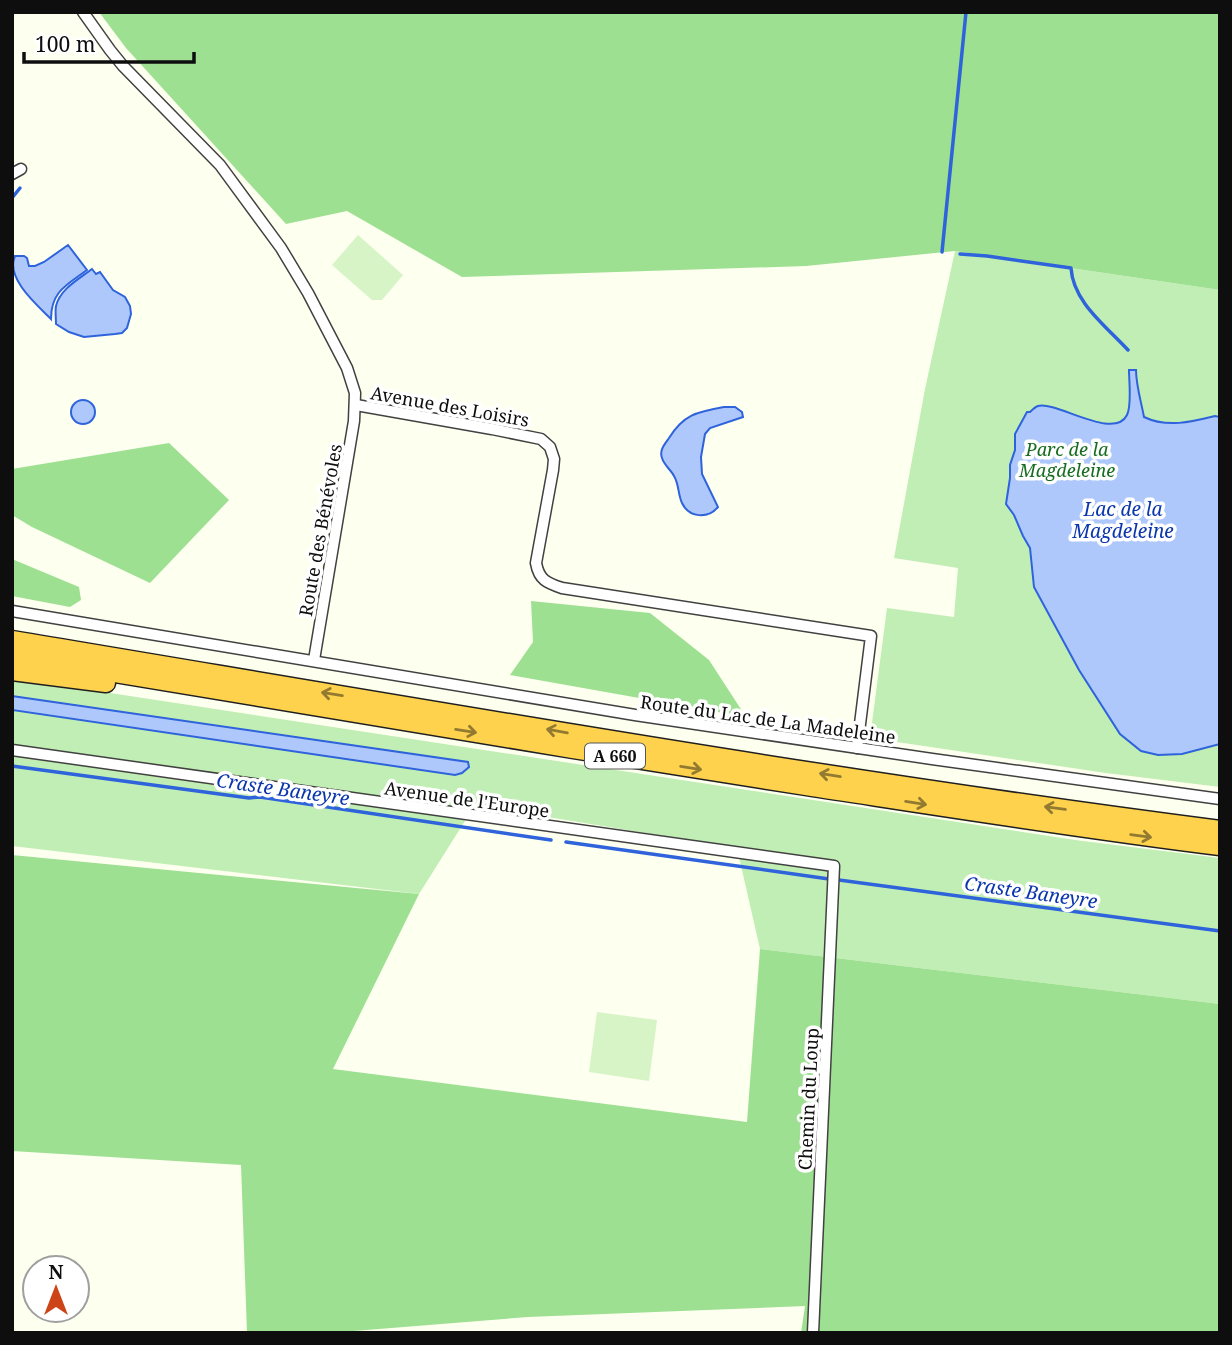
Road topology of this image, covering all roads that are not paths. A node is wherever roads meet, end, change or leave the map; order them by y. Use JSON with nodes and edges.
{"nodes":[{"id":1,"x":83,"y":12,"type":"edge"},
{"id":2,"x":356,"y":405,"type":"junction"},
{"id":3,"x":12,"y":611,"type":"edge"},
{"id":4,"x":12,"y":631,"type":"edge"},
{"id":5,"x":12,"y":640,"type":"edge"},
{"id":6,"x":12,"y":656,"type":"edge"},
{"id":7,"x":314,"y":660,"type":"junction"},
{"id":8,"x":137,"y":661,"type":"junction"},
{"id":9,"x":12,"y":671,"type":"edge"},
{"id":10,"x":424,"y":724,"type":"junction"},
{"id":11,"x":857,"y":748,"type":"junction"},
{"id":12,"x":12,"y":750,"type":"edge"},
{"id":13,"x":1220,"y":799,"type":"edge"},
{"id":14,"x":1220,"y":830,"type":"edge"},
{"id":15,"x":1220,"y":846,"type":"edge"},
{"id":16,"x":834,"y":866,"type":"joint"},
{"id":17,"x":813,"y":1333,"type":"edge"}],
"edges":[{"from":1,"to":2,"type":"street","name":"Avenue des Loisirs"},
{"from":2,"to":7,"type":"street","name":"Route des Bénévoles"},
{"from":2,"to":11,"type":"street","name":"Avenue des Loisirs"},
{"from":3,"to":7,"type":"street","name":"Route du Lac de La Madeleine"},
{"from":4,"to":8,"type":"highway"},
{"from":5,"to":8,"type":"highway","number":"A 660"},
{"from":6,"to":10,"type":"highway","number":"A 660"},
{"from":7,"to":11,"type":"street","name":"Route du Lac de La Madeleine"},
{"from":14,"to":8,"type":"highway","number":"A 660","one_way":true},
{"from":9,"to":10,"type":"highway"},
{"from":10,"to":15,"type":"highway","number":"A 660","one_way":true},
{"from":11,"to":13,"type":"street","name":"Route du Lac de La Madeleine"},
{"from":12,"to":16,"type":"street","name":"Avenue de l'Europe"},
{"from":16,"to":17,"type":"street","name":"Chemin du Loup"}]}
